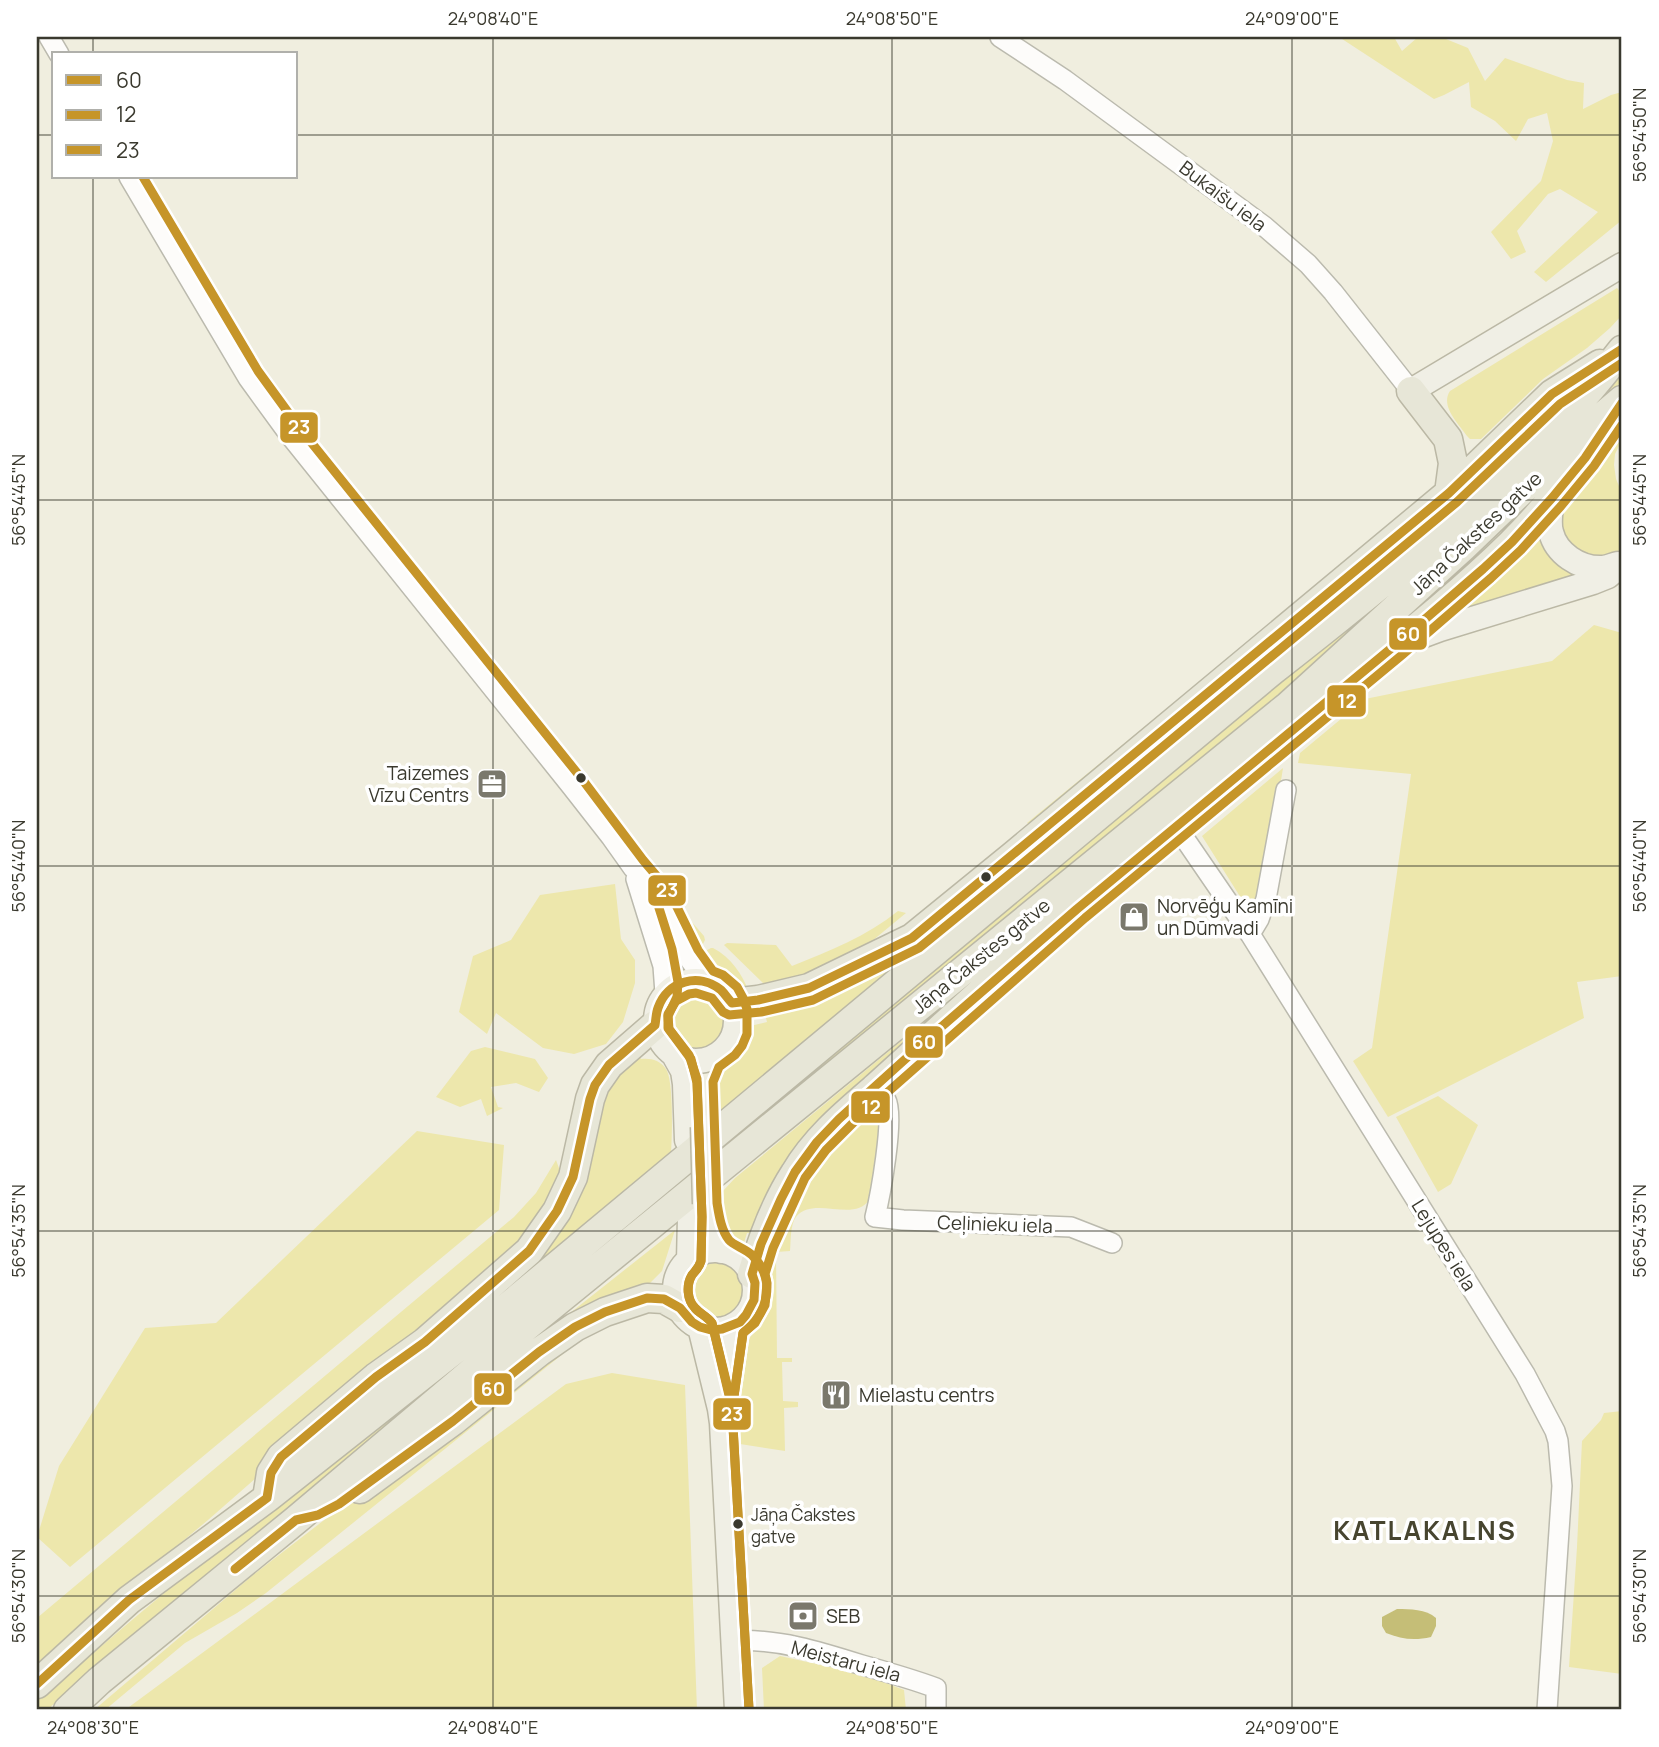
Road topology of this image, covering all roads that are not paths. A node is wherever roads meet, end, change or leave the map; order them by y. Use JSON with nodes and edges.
{"nodes":[{"id":1,"x":1000,"y":37,"type":"edge"},
{"id":2,"x":130,"y":178,"type":"edge"},
{"id":3,"x":1622,"y":265,"type":"edge"},
{"id":4,"x":1622,"y":349,"type":"edge"},
{"id":5,"x":1411,"y":391,"type":"junction"},
{"id":6,"x":1622,"y":401,"type":"edge"},
{"id":7,"x":1449,"y":493,"type":"junction"},
{"id":8,"x":1552,"y":498,"type":"junction"},
{"id":9,"x":1622,"y":563,"type":"edge"},
{"id":10,"x":1394,"y":646,"type":"junction"},
{"id":11,"x":1286,"y":790,"type":"dead end"},
{"id":12,"x":1176,"y":826,"type":"junction"},
{"id":13,"x":633,"y":868,"type":"junction"},
{"id":14,"x":1250,"y":934,"type":"junction"},
{"id":15,"x":705,"y":981,"type":"junction"},
{"id":16,"x":665,"y":993,"type":"junction"},
{"id":17,"x":732,"y":1003,"type":"junction"},
{"id":18,"x":655,"y":1025,"type":"junction"},
{"id":19,"x":674,"y":1055,"type":"junction"},
{"id":20,"x":709,"y":1059,"type":"junction"},
{"id":21,"x":874,"y":1088,"type":"junction"},
{"id":22,"x":695,"y":1134,"type":"junction"},
{"id":23,"x":698,"y":1210,"type":"junction"},
{"id":24,"x":1112,"y":1243,"type":"dead end"},
{"id":25,"x":721,"y":1251,"type":"junction"},
{"id":26,"x":689,"y":1261,"type":"junction"},
{"id":27,"x":752,"y":1274,"type":"junction"},
{"id":28,"x":680,"y":1308,"type":"junction"},
{"id":29,"x":732,"y":1326,"type":"junction"},
{"id":30,"x":700,"y":1327,"type":"junction"},
{"id":31,"x":720,"y":1409,"type":"junction"},
{"id":32,"x":267,"y":1498,"type":"junction"},
{"id":33,"x":296,"y":1520,"type":"junction"},
{"id":34,"x":733,"y":1641,"type":"junction"},
{"id":35,"x":37,"y":1684,"type":"edge"},
{"id":36,"x":68,"y":1710,"type":"edge"},
{"id":37,"x":737,"y":1710,"type":"edge"},
{"id":38,"x":936,"y":1710,"type":"edge"},
{"id":39,"x":1547,"y":1710,"type":"edge"}],
"edges":[{"from":1,"to":5,"type":"street","name":"Bukaišu iela"},
{"from":2,"to":13,"type":"street"},
{"from":3,"to":5,"type":"main road"},
{"from":4,"to":7,"type":"highway"},
{"from":4,"to":32,"type":"highway","name":"Jāņa Čakstes gatve"},
{"from":5,"to":7,"type":"highway"},
{"from":6,"to":8,"type":"highway"},
{"from":6,"to":33,"type":"highway","name":"Jāņa Čakstes gatve"},
{"from":7,"to":17,"type":"highway"},
{"from":8,"to":9,"type":"main road"},
{"from":8,"to":10,"type":"highway"},
{"from":9,"to":10,"type":"main road"},
{"from":10,"to":12,"type":"highway"},
{"from":11,"to":14,"type":"street"},
{"from":12,"to":14,"type":"street","name":"Lejupes iela"},
{"from":12,"to":21,"type":"highway"},
{"from":13,"to":15,"type":"street"},
{"from":13,"to":16,"type":"street"},
{"from":14,"to":39,"type":"street","name":"Lejupes iela"},
{"from":15,"to":16,"type":"main road"},
{"from":15,"to":17,"type":"main road"},
{"from":16,"to":18,"type":"main road"},
{"from":17,"to":20,"type":"main road"},
{"from":18,"to":19,"type":"main road"},
{"from":18,"to":32,"type":"highway"},
{"from":19,"to":20,"type":"main road"},
{"from":19,"to":22,"type":"main road"},
{"from":20,"to":22,"type":"main road"},
{"from":21,"to":24,"type":"street","name":"Ceļinieku iela"},
{"from":21,"to":27,"type":"highway"},
{"from":22,"to":23,"type":"main road"},
{"from":23,"to":25,"type":"main road"},
{"from":23,"to":26,"type":"main road"},
{"from":25,"to":26,"type":"main road"},
{"from":25,"to":27,"type":"main road"},
{"from":26,"to":28,"type":"main road"},
{"from":27,"to":29,"type":"main road"},
{"from":28,"to":30,"type":"main road"},
{"from":28,"to":33,"type":"highway"},
{"from":29,"to":30,"type":"main road"},
{"from":29,"to":31,"type":"main road"},
{"from":30,"to":31,"type":"main road"},
{"from":31,"to":34,"type":"main road"},
{"from":32,"to":35,"type":"highway","name":"Jāņa Čakstes gatve"},
{"from":33,"to":36,"type":"highway","name":"Jāņa Čakstes gatve"},
{"from":34,"to":37,"type":"main road"},
{"from":34,"to":38,"type":"street","name":"Meistaru iela"}]}
